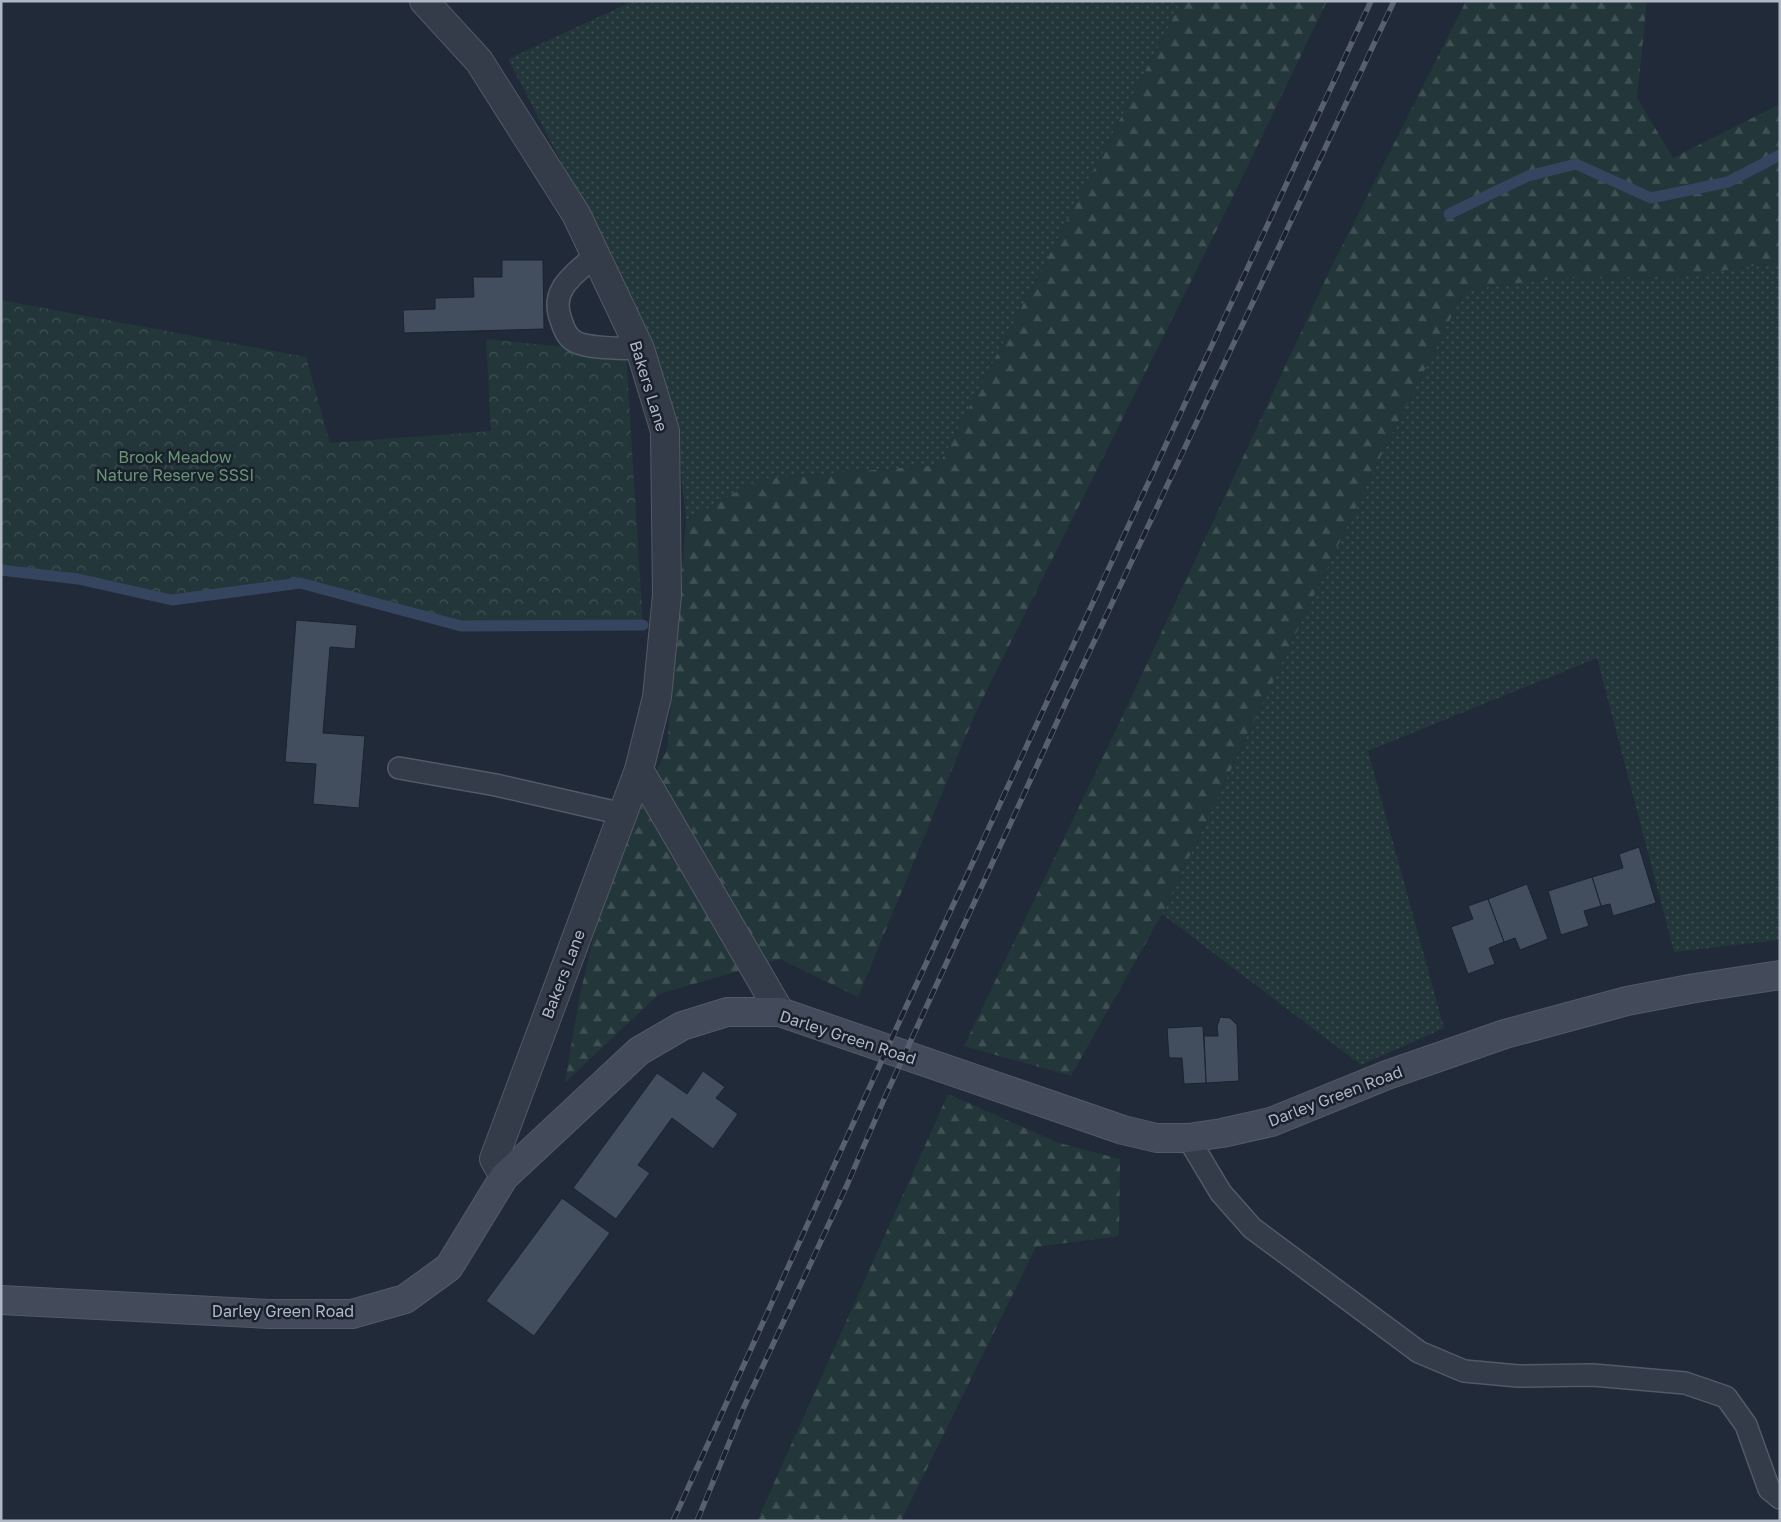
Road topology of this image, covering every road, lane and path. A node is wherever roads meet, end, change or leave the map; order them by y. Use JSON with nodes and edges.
{"nodes":[{"id":1,"x":424,"y":1,"type":"edge"},
{"id":2,"x":596,"y":256,"type":"junction"},
{"id":3,"x":640,"y":349,"type":"junction"},
{"id":4,"x":399,"y":768,"type":"dead end"},
{"id":5,"x":639,"y":770,"type":"junction"},
{"id":6,"x":623,"y":814,"type":"junction"},
{"id":7,"x":1780,"y":975,"type":"edge"},
{"id":8,"x":780,"y":1012,"type":"junction"},
{"id":9,"x":1188,"y":1138,"type":"junction"},
{"id":10,"x":504,"y":1177,"type":"junction"},
{"id":11,"x":1,"y":1300,"type":"edge"},
{"id":12,"x":1780,"y":1498,"type":"edge"}],
"edges":[{"from":1,"to":2,"type":"street","name":"Bakers Lane"},
{"from":2,"to":3,"type":"street","name":"Bakers Lane"},
{"from":2,"to":3,"type":"lane"},
{"from":3,"to":5,"type":"street","name":"Bakers Lane"},
{"from":4,"to":6,"type":"lane"},
{"from":5,"to":6,"type":"street","name":"Bakers Lane"},
{"from":5,"to":8,"type":"street"},
{"from":6,"to":10,"type":"street","name":"Bakers Lane"},
{"from":7,"to":9,"type":"street","name":"Darley Green Road"},
{"from":8,"to":9,"type":"street","name":"Darley Green Road"},
{"from":8,"to":10,"type":"street","name":"Darley Green Road"},
{"from":9,"to":12,"type":"lane"},
{"from":10,"to":11,"type":"street","name":"Darley Green Road"}]}
